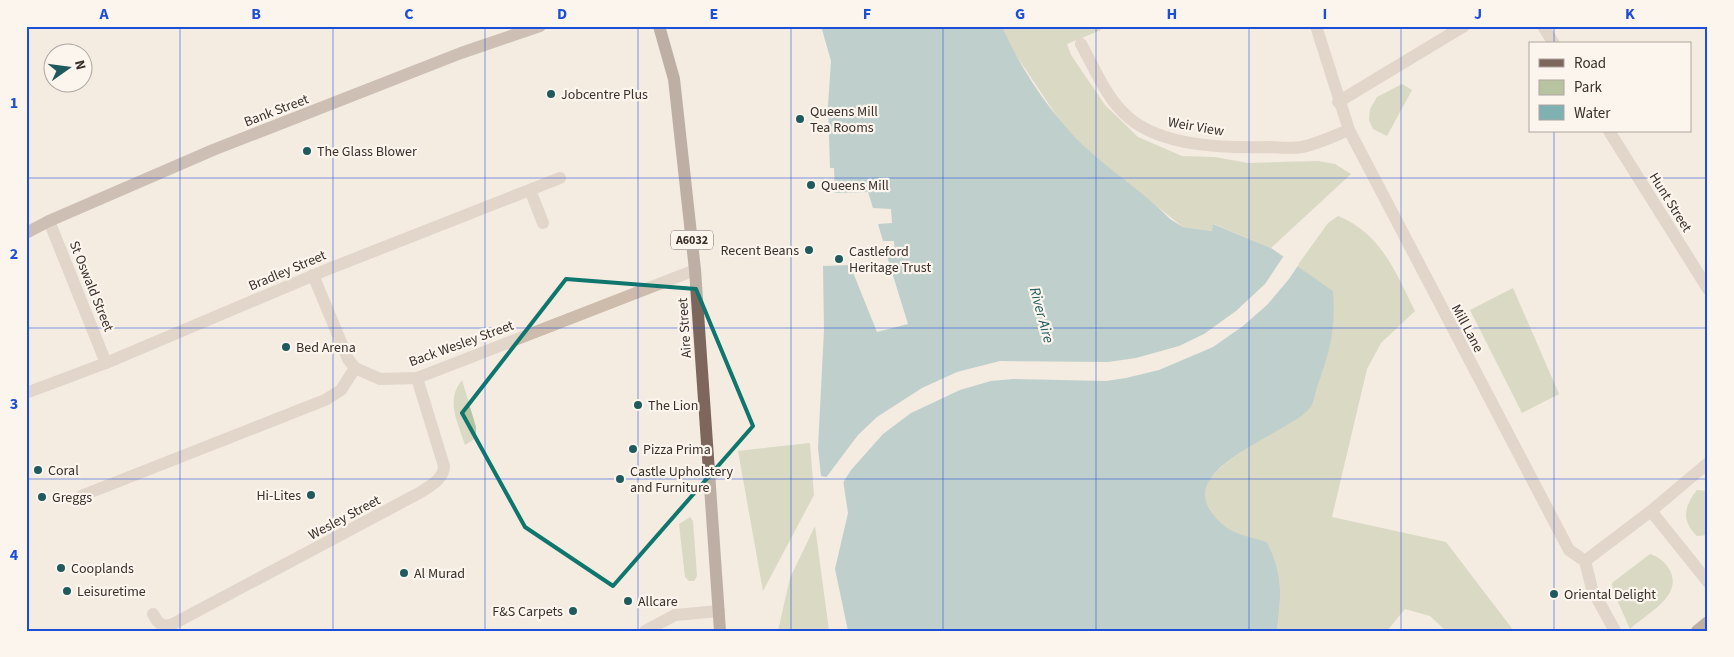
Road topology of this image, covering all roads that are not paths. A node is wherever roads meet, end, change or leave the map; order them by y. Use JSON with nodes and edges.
{"nodes":[{"id":1,"x":540,"y":26,"type":"edge"},
{"id":2,"x":659,"y":26,"type":"edge"},
{"id":3,"x":1316,"y":26,"type":"edge"},
{"id":4,"x":1464,"y":26,"type":"edge"},
{"id":5,"x":1543,"y":26,"type":"edge"},
{"id":6,"x":1553,"y":42,"type":"edge"},
{"id":7,"x":1082,"y":44,"type":"dead end"},
{"id":8,"x":1338,"y":102,"type":"junction"},
{"id":9,"x":1348,"y":130,"type":"junction"},
{"id":10,"x":1610,"y":132,"type":"edge"},
{"id":11,"x":560,"y":178,"type":"dead end"},
{"id":12,"x":530,"y":190,"type":"junction"},
{"id":13,"x":49,"y":220,"type":"junction"},
{"id":14,"x":542,"y":222,"type":"dead end"},
{"id":15,"x":26,"y":232,"type":"edge"},
{"id":16,"x":695,"y":270,"type":"junction"},
{"id":17,"x":313,"y":275,"type":"junction"},
{"id":18,"x":1708,"y":289,"type":"edge"},
{"id":19,"x":106,"y":363,"type":"junction"},
{"id":20,"x":355,"y":368,"type":"junction"},
{"id":21,"x":417,"y":378,"type":"junction"},
{"id":22,"x":26,"y":393,"type":"edge"},
{"id":23,"x":1708,"y":463,"type":"edge"},
{"id":24,"x":81,"y":496,"type":"dead end"},
{"id":25,"x":1651,"y":511,"type":"junction"},
{"id":26,"x":1585,"y":561,"type":"junction"},
{"id":27,"x":1708,"y":582,"type":"edge"},
{"id":28,"x":719,"y":611,"type":"junction"},
{"id":29,"x":153,"y":614,"type":"dead end"},
{"id":30,"x":1708,"y":622,"type":"edge"},
{"id":31,"x":164,"y":629,"type":"edge"},
{"id":32,"x":645,"y":631,"type":"edge"},
{"id":33,"x":720,"y":631,"type":"edge"},
{"id":34,"x":1615,"y":631,"type":"edge"},
{"id":35,"x":1697,"y":631,"type":"edge"}],
"edges":[{"from":1,"to":13,"type":"street","name":"Bank Street"},
{"from":2,"to":16,"type":"main road","name":"Aire Street","number":"A6032"},
{"from":3,"to":8,"type":"street","name":"Mill Lane"},
{"from":4,"to":8,"type":"street"},
{"from":5,"to":6,"type":"street"},
{"from":7,"to":9,"type":"street","name":"Weir View"},
{"from":8,"to":9,"type":"street","name":"Mill Lane"},
{"from":9,"to":26,"type":"street","name":"Mill Lane"},
{"from":10,"to":18,"type":"street","name":"Hunt Street"},
{"from":11,"to":12,"type":"street","name":"Bradley Street"},
{"from":12,"to":14,"type":"street"},
{"from":12,"to":17,"type":"street","name":"Bradley Street"},
{"from":13,"to":15,"type":"street","name":"Bank Street"},
{"from":13,"to":19,"type":"street","name":"St Oswald Street"},
{"from":16,"to":21,"type":"street","name":"Back Wesley Street"},
{"from":16,"to":28,"type":"main road","name":"Aire Street","number":"A6032"},
{"from":17,"to":19,"type":"street","name":"Bradley Street"},
{"from":17,"to":20,"type":"street"},
{"from":19,"to":22,"type":"street","name":"Bradley Street"},
{"from":20,"to":21,"type":"street","name":"Back Wesley Street"},
{"from":20,"to":24,"type":"street"},
{"from":21,"to":31,"type":"street","name":"Wesley Street"},
{"from":23,"to":25,"type":"street"},
{"from":25,"to":26,"type":"street"},
{"from":25,"to":27,"type":"street"},
{"from":26,"to":34,"type":"street"},
{"from":28,"to":32,"type":"street"},
{"from":28,"to":33,"type":"main road","name":"Aire Street","number":"A6032"},
{"from":29,"to":31,"type":"street","name":"Wesley Street"},
{"from":30,"to":35,"type":"main road"}]}
